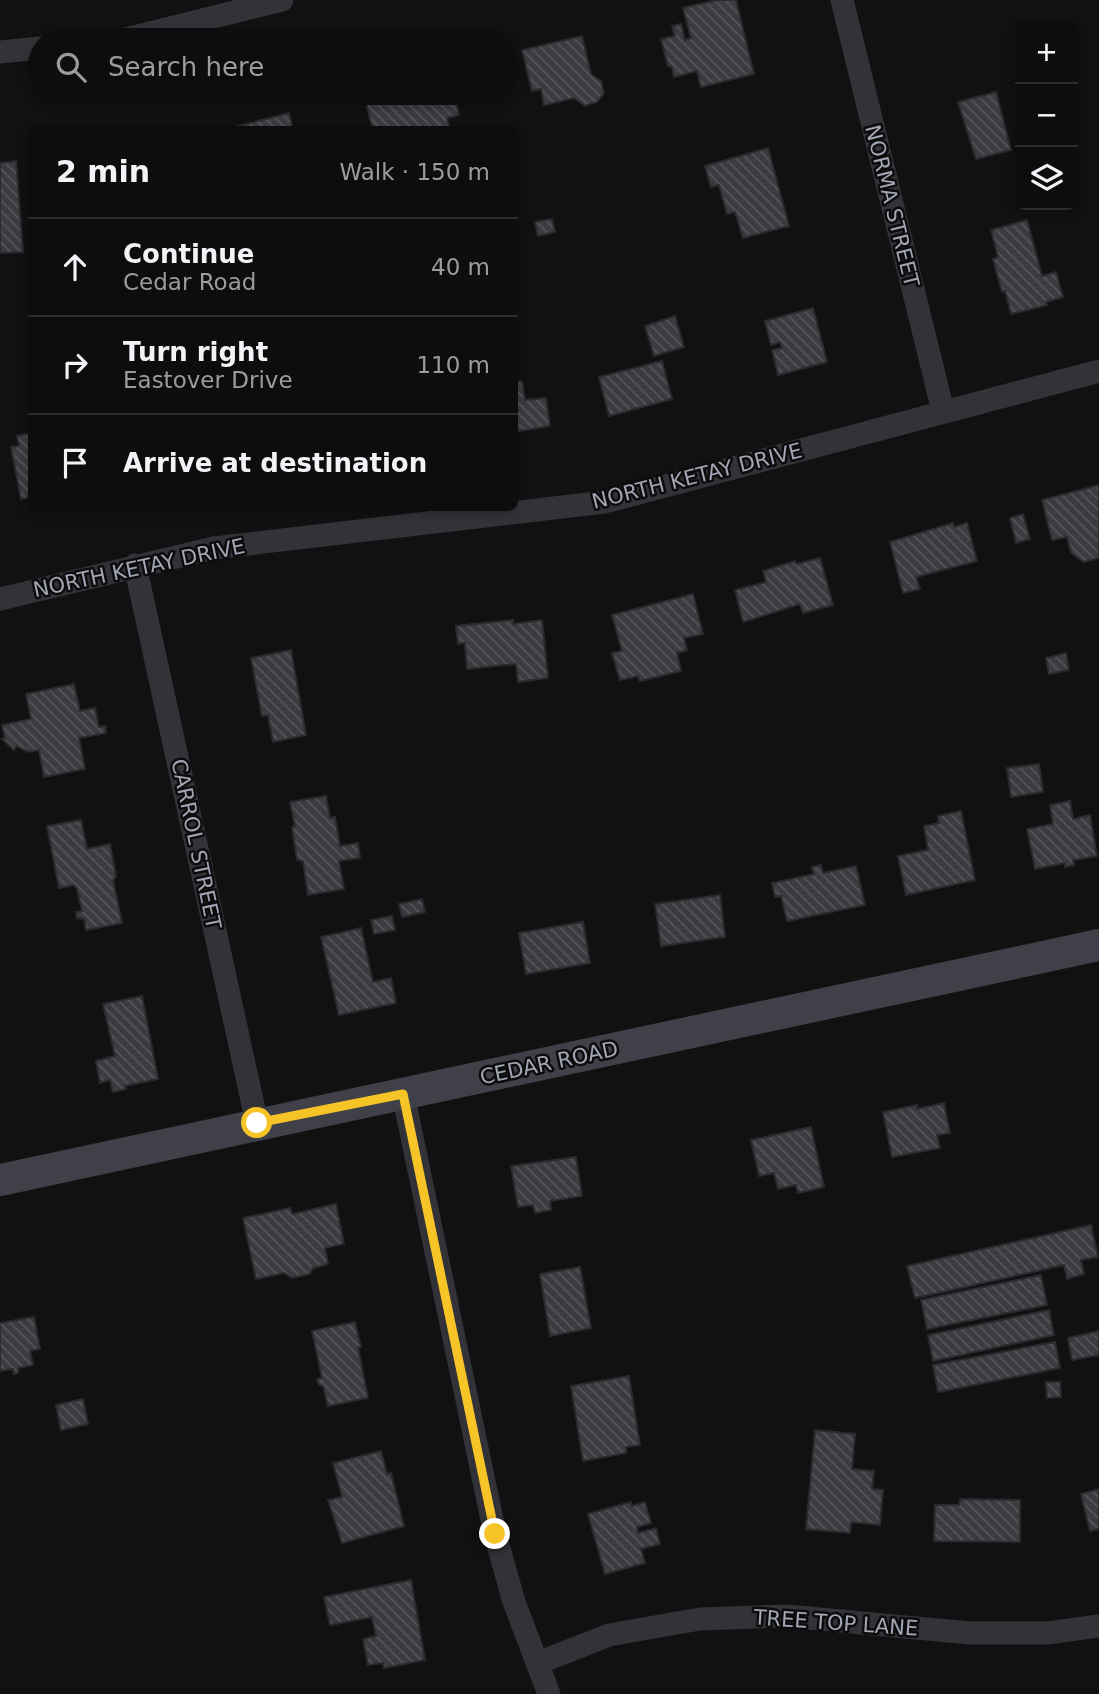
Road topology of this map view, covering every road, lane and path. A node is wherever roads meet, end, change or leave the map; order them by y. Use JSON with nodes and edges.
{"nodes":[{"id":1,"x":282,"y":0,"type":"edge"},
{"id":2,"x":842,"y":0,"type":"edge"},
{"id":3,"x":170,"y":28,"type":"edge"},
{"id":4,"x":28,"y":49,"type":"edge"},
{"id":5,"x":0,"y":52,"type":"edge"},
{"id":6,"x":1099,"y":371,"type":"edge"},
{"id":7,"x":943,"y":411,"type":"junction"},
{"id":8,"x":135,"y":565,"type":"junction"},
{"id":9,"x":0,"y":599,"type":"edge"},
{"id":10,"x":1099,"y":945,"type":"edge"},
{"id":11,"x":403,"y":1094,"type":"junction"},
{"id":12,"x":257,"y":1123,"type":"junction"},
{"id":13,"x":0,"y":1180,"type":"edge"},
{"id":14,"x":1099,"y":1626,"type":"edge"},
{"id":15,"x":538,"y":1663,"type":"junction"},
{"id":16,"x":549,"y":1694,"type":"edge"}],
"edges":[{"from":1,"to":3,"type":"street"},
{"from":2,"to":7,"type":"street","name":"NORMA STREET"},
{"from":4,"to":5,"type":"street"},
{"from":6,"to":7,"type":"street","name":"NORTH KETAY DRIVE"},
{"from":7,"to":8,"type":"street","name":"NORTH KETAY DRIVE"},
{"from":8,"to":9,"type":"street","name":"NORTH KETAY DRIVE"},
{"from":8,"to":12,"type":"street","name":"CARROL STREET"},
{"from":10,"to":11,"type":"street","name":"CEDAR ROAD"},
{"from":11,"to":12,"type":"street","name":"CEDAR ROAD"},
{"from":11,"to":15,"type":"street"},
{"from":12,"to":13,"type":"street","name":"CEDAR ROAD"},
{"from":14,"to":15,"type":"street","name":"TREE TOP LANE"},
{"from":15,"to":16,"type":"street"}]}
